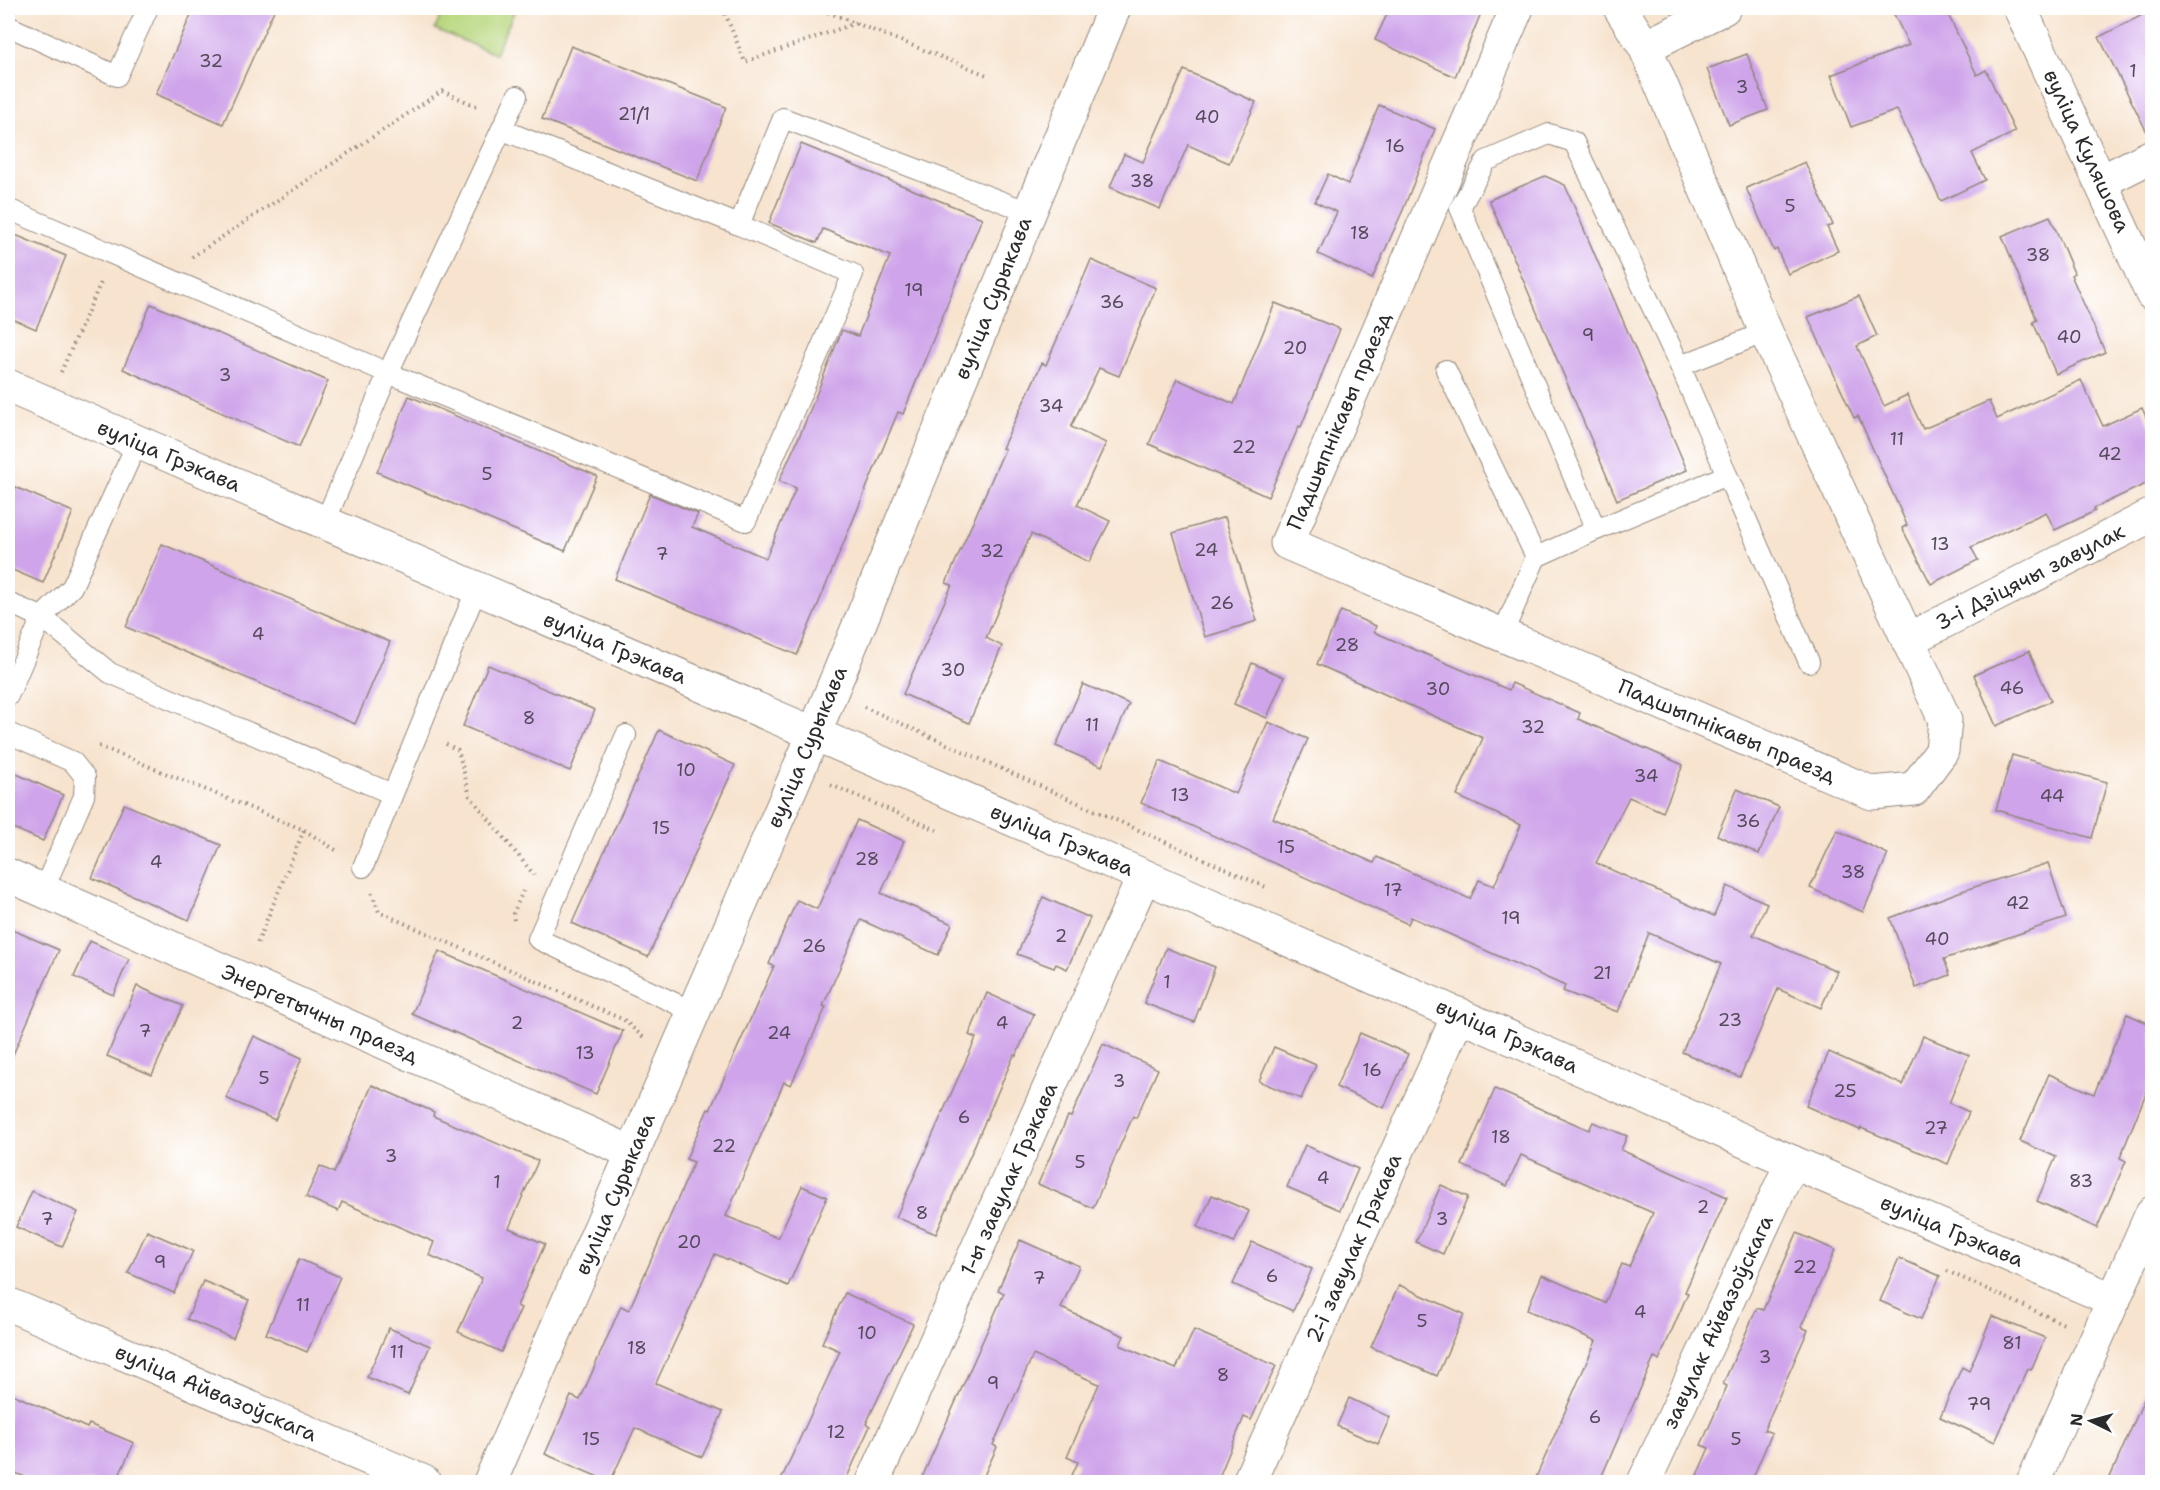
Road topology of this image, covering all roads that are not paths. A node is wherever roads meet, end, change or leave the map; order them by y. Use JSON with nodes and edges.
{"nodes":[{"id":1,"x":148,"y":8,"type":"edge"},
{"id":2,"x":1114,"y":8,"type":"edge"},
{"id":3,"x":1517,"y":8,"type":"edge"},
{"id":4,"x":1620,"y":8,"type":"edge"},
{"id":5,"x":1724,"y":8,"type":"edge"},
{"id":6,"x":2020,"y":8,"type":"edge"},
{"id":7,"x":8,"y":26,"type":"edge"},
{"id":8,"x":1645,"y":47,"type":"junction"},
{"id":9,"x":517,"y":96,"type":"dead end"},
{"id":10,"x":505,"y":124,"type":"junction"},
{"id":11,"x":2152,"y":156,"type":"edge"},
{"id":12,"x":2102,"y":181,"type":"junction"},
{"id":13,"x":8,"y":208,"type":"edge"},
{"id":14,"x":1029,"y":212,"type":"junction"},
{"id":15,"x":739,"y":225,"type":"junction"},
{"id":16,"x":2152,"y":294,"type":"edge"},
{"id":17,"x":1766,"y":332,"type":"junction"},
{"id":18,"x":1680,"y":366,"type":"junction"},
{"id":19,"x":1446,"y":370,"type":"dead end"},
{"id":20,"x":388,"y":373,"type":"junction"},
{"id":21,"x":8,"y":386,"type":"edge"},
{"id":22,"x":137,"y":442,"type":"junction"},
{"id":23,"x":1727,"y":475,"type":"junction"},
{"id":24,"x":2152,"y":515,"type":"edge"},
{"id":25,"x":325,"y":522,"type":"junction"},
{"id":26,"x":1596,"y":530,"type":"junction"},
{"id":27,"x":1536,"y":557,"type":"junction"},
{"id":28,"x":477,"y":588,"type":"junction"},
{"id":29,"x":8,"y":603,"type":"edge"},
{"id":30,"x":42,"y":617,"type":"junction"},
{"id":31,"x":1502,"y":635,"type":"junction"},
{"id":32,"x":1908,"y":640,"type":"junction"},
{"id":33,"x":1809,"y":662,"type":"dead end"},
{"id":34,"x":8,"y":696,"type":"edge"},
{"id":35,"x":8,"y":734,"type":"edge"},
{"id":36,"x":626,"y":735,"type":"dead end"},
{"id":37,"x":814,"y":735,"type":"junction"},
{"id":38,"x":392,"y":794,"type":"junction"},
{"id":39,"x":363,"y":867,"type":"road end"},
{"id":40,"x":8,"y":876,"type":"edge"},
{"id":41,"x":1144,"y":876,"type":"junction"},
{"id":42,"x":43,"y":891,"type":"junction"},
{"id":43,"x":694,"y":1012,"type":"junction"},
{"id":44,"x":1459,"y":1014,"type":"junction"},
{"id":45,"x":633,"y":1153,"type":"junction"},
{"id":46,"x":1792,"y":1162,"type":"junction"},
{"id":47,"x":2152,"y":1213,"type":"edge"},
{"id":48,"x":2114,"y":1300,"type":"junction"},
{"id":49,"x":8,"y":1304,"type":"edge"},
{"id":50,"x":424,"y":1482,"type":"edge"},
{"id":51,"x":490,"y":1482,"type":"edge"},
{"id":52,"x":873,"y":1482,"type":"edge"},
{"id":53,"x":1249,"y":1482,"type":"edge"},
{"id":54,"x":1644,"y":1482,"type":"edge"},
{"id":55,"x":2033,"y":1482,"type":"edge"}],
"edges":[{"from":1,"to":7,"type":"lane"},
{"from":2,"to":14,"type":"street","name":"вуліца Сурыкава"},
{"from":3,"to":31,"type":"street","name":"Падшыпнікавы праезд"},
{"from":4,"to":8,"type":"street","name":"Падшыпнікавы праезд"},
{"from":5,"to":8,"type":"street"},
{"from":6,"to":12,"type":"street","name":"вуліца Куляшова"},
{"from":8,"to":17,"type":"street","name":"Падшыпнікавы праезд"},
{"from":9,"to":10,"type":"lane"},
{"from":10,"to":15,"type":"lane"},
{"from":10,"to":20,"type":"lane"},
{"from":11,"to":12,"type":"street"},
{"from":12,"to":16,"type":"street","name":"вуліца Куляшова"},
{"from":13,"to":20,"type":"lane"},
{"from":14,"to":15,"type":"lane"},
{"from":14,"to":37,"type":"street","name":"вуліца Сурыкава"},
{"from":15,"to":20,"type":"lane"},
{"from":17,"to":18,"type":"lane"},
{"from":17,"to":32,"type":"street","name":"Падшыпнікавы праезд"},
{"from":18,"to":23,"type":"lane"},
{"from":18,"to":26,"type":"lane"},
{"from":19,"to":27,"type":"lane"},
{"from":20,"to":25,"type":"lane"},
{"from":21,"to":22,"type":"street","name":"вуліца Грэкава"},
{"from":22,"to":25,"type":"street","name":"вуліца Грэкава"},
{"from":22,"to":30,"type":"lane"},
{"from":23,"to":26,"type":"lane"},
{"from":23,"to":33,"type":"lane"},
{"from":24,"to":32,"type":"street","name":"3-і Дзіцячы завулак"},
{"from":25,"to":28,"type":"street","name":"вуліца Грэкава"},
{"from":26,"to":27,"type":"lane"},
{"from":27,"to":31,"type":"lane"},
{"from":28,"to":37,"type":"street","name":"вуліца Грэкава"},
{"from":28,"to":38,"type":"lane"},
{"from":29,"to":30,"type":"lane"},
{"from":30,"to":34,"type":"lane"},
{"from":30,"to":38,"type":"lane"},
{"from":31,"to":32,"type":"street","name":"Падшыпнікавы праезд"},
{"from":35,"to":42,"type":"lane"},
{"from":36,"to":43,"type":"lane"},
{"from":37,"to":41,"type":"street","name":"вуліца Грэкава"},
{"from":37,"to":43,"type":"street","name":"вуліца Сурыкава"},
{"from":38,"to":39,"type":"lane"},
{"from":40,"to":42,"type":"street","name":"Энергетычны праезд"},
{"from":41,"to":44,"type":"street","name":"вуліца Грэкава"},
{"from":41,"to":52,"type":"street","name":"1-ы завулак Грэкава"},
{"from":42,"to":45,"type":"street","name":"Энергетычны праезд"},
{"from":43,"to":45,"type":"street","name":"вуліца Сурыкава"},
{"from":44,"to":46,"type":"street","name":"вуліца Грэкава"},
{"from":44,"to":53,"type":"street","name":"2-і завулак Грэкава"},
{"from":45,"to":51,"type":"street","name":"вуліца Сурыкава"},
{"from":46,"to":48,"type":"street","name":"вуліца Грэкава"},
{"from":46,"to":54,"type":"street","name":"завулак Айвазоўскага"},
{"from":47,"to":48,"type":"street"},
{"from":48,"to":55,"type":"street"},
{"from":49,"to":50,"type":"street","name":"вуліца Айвазоўскага"}]}
